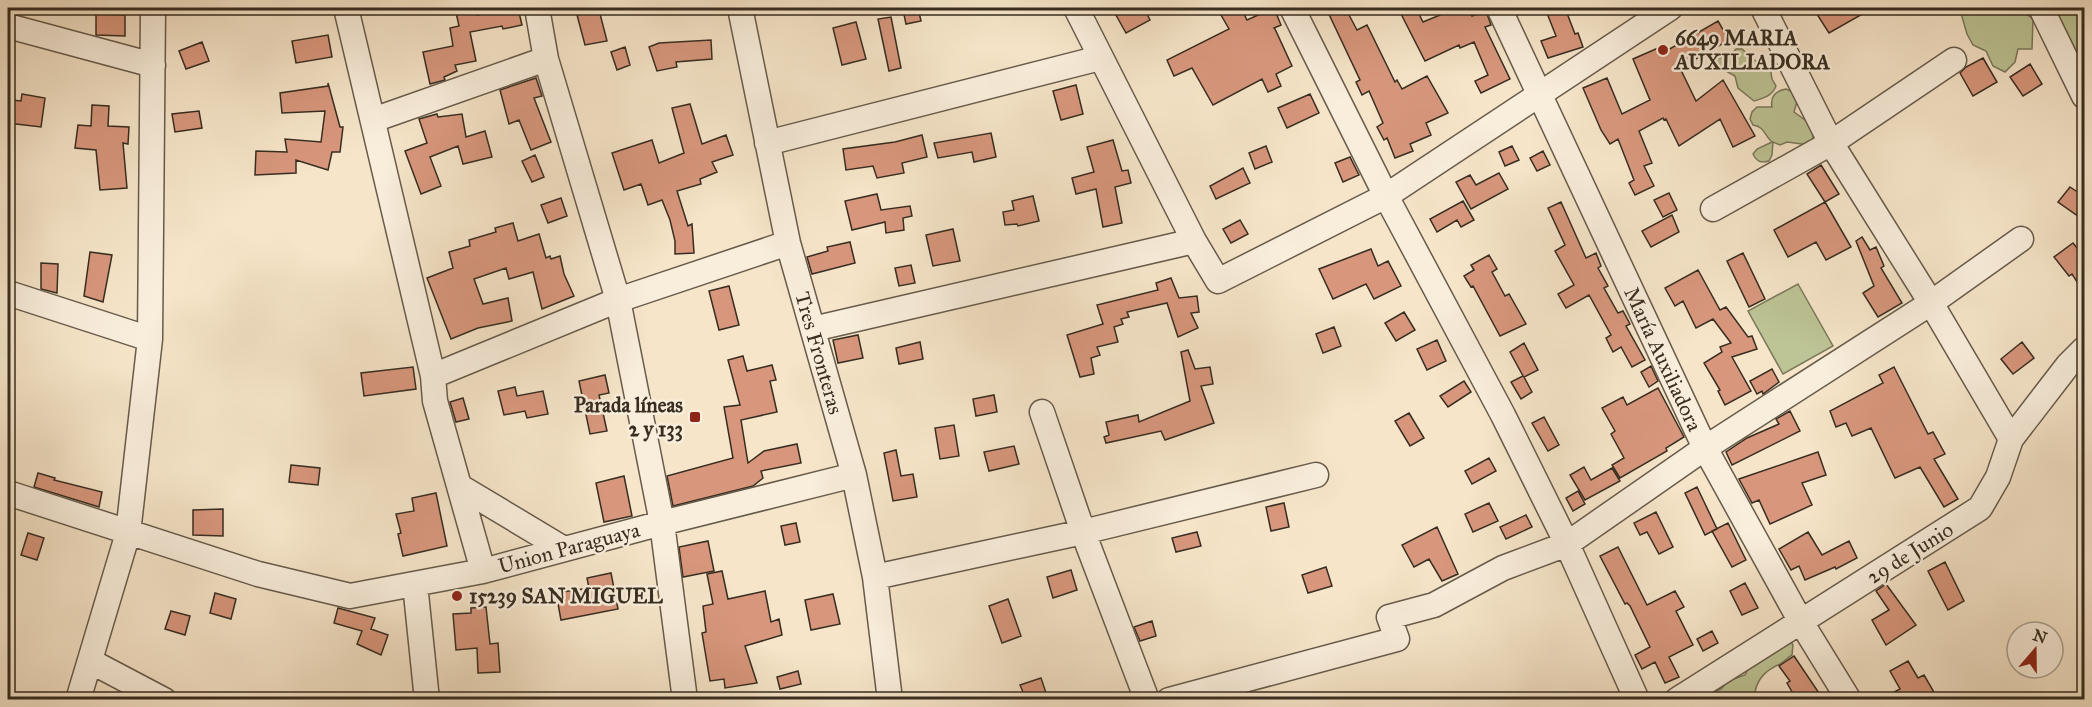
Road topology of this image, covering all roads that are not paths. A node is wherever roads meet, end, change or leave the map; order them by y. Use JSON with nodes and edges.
{"nodes":[{"id":1,"x":153,"y":8,"type":"edge"},
{"id":2,"x":346,"y":8,"type":"edge"},
{"id":3,"x":537,"y":8,"type":"edge"},
{"id":4,"x":740,"y":8,"type":"edge"},
{"id":5,"x":1076,"y":8,"type":"edge"},
{"id":6,"x":1292,"y":8,"type":"edge"},
{"id":7,"x":1499,"y":8,"type":"edge"},
{"id":8,"x":1670,"y":8,"type":"edge"},
{"id":9,"x":1763,"y":8,"type":"edge"},
{"id":10,"x":2041,"y":8,"type":"edge"},
{"id":11,"x":8,"y":26,"type":"edge"},
{"id":12,"x":1100,"y":58,"type":"junction"},
{"id":13,"x":546,"y":59,"type":"junction"},
{"id":14,"x":1954,"y":60,"type":"dead end"},
{"id":15,"x":153,"y":65,"type":"junction"},
{"id":16,"x":1540,"y":92,"type":"junction"},
{"id":17,"x":2085,"y":96,"type":"edge"},
{"id":18,"x":373,"y":120,"type":"junction"},
{"id":19,"x":767,"y":142,"type":"junction"},
{"id":20,"x":1831,"y":143,"type":"junction"},
{"id":21,"x":1386,"y":196,"type":"junction"},
{"id":22,"x":1713,"y":209,"type":"dead end"},
{"id":23,"x":2021,"y":239,"type":"dead end"},
{"id":24,"x":1194,"y":241,"type":"junction"},
{"id":25,"x":788,"y":243,"type":"junction"},
{"id":26,"x":8,"y":293,"type":"edge"},
{"id":27,"x":618,"y":300,"type":"junction"},
{"id":28,"x":1931,"y":303,"type":"junction"},
{"id":29,"x":813,"y":329,"type":"junction"},
{"id":30,"x":150,"y":339,"type":"junction"},
{"id":31,"x":2085,"y":349,"type":"edge"},
{"id":32,"x":433,"y":376,"type":"junction"},
{"id":33,"x":1042,"y":412,"type":"dead end"},
{"id":34,"x":2011,"y":439,"type":"junction"},
{"id":35,"x":1705,"y":448,"type":"junction"},
{"id":36,"x":854,"y":474,"type":"junction"},
{"id":37,"x":1316,"y":475,"type":"dead end"},
{"id":38,"x":459,"y":486,"type":"junction"},
{"id":39,"x":8,"y":493,"type":"edge"},
{"id":40,"x":662,"y":523,"type":"junction"},
{"id":41,"x":1083,"y":532,"type":"junction"},
{"id":42,"x":128,"y":533,"type":"junction"},
{"id":43,"x":1567,"y":544,"type":"junction"},
{"id":44,"x":564,"y":549,"type":"junction"},
{"id":45,"x":483,"y":571,"type":"junction"},
{"id":46,"x":875,"y":577,"type":"junction"},
{"id":47,"x":415,"y":584,"type":"junction"},
{"id":48,"x":1801,"y":622,"type":"junction"},
{"id":49,"x":90,"y":661,"type":"junction"},
{"id":50,"x":78,"y":699,"type":"edge"},
{"id":51,"x":164,"y":699,"type":"edge"},
{"id":52,"x":427,"y":699,"type":"edge"},
{"id":53,"x":685,"y":699,"type":"edge"},
{"id":54,"x":890,"y":699,"type":"edge"},
{"id":55,"x":1147,"y":699,"type":"edge"},
{"id":56,"x":1170,"y":699,"type":"edge"},
{"id":57,"x":1637,"y":699,"type":"edge"},
{"id":58,"x":1677,"y":699,"type":"edge"},
{"id":59,"x":1849,"y":699,"type":"edge"}],
"edges":[{"from":1,"to":15,"type":"street"},
{"from":2,"to":18,"type":"street"},
{"from":3,"to":13,"type":"street"},
{"from":4,"to":19,"type":"street","name":"Tres Fronteras"},
{"from":5,"to":12,"type":"street"},
{"from":6,"to":21,"type":"street"},
{"from":7,"to":16,"type":"street","name":"María Auxiliadora"},
{"from":8,"to":16,"type":"street"},
{"from":9,"to":20,"type":"street"},
{"from":10,"to":17,"type":"street"},
{"from":11,"to":15,"type":"street"},
{"from":12,"to":19,"type":"street"},
{"from":12,"to":24,"type":"street"},
{"from":13,"to":18,"type":"street"},
{"from":13,"to":27,"type":"street"},
{"from":14,"to":20,"type":"street"},
{"from":15,"to":30,"type":"street"},
{"from":16,"to":21,"type":"street"},
{"from":16,"to":35,"type":"street","name":"María Auxiliadora"},
{"from":18,"to":32,"type":"street"},
{"from":19,"to":25,"type":"street","name":"Tres Fronteras"},
{"from":20,"to":22,"type":"street"},
{"from":20,"to":28,"type":"street"},
{"from":21,"to":24,"type":"street"},
{"from":21,"to":43,"type":"street"},
{"from":23,"to":28,"type":"street"},
{"from":24,"to":29,"type":"street"},
{"from":25,"to":27,"type":"street"},
{"from":25,"to":29,"type":"street","name":"Tres Fronteras"},
{"from":26,"to":30,"type":"street"},
{"from":27,"to":32,"type":"street"},
{"from":27,"to":40,"type":"street"},
{"from":28,"to":34,"type":"street"},
{"from":28,"to":35,"type":"street"},
{"from":29,"to":36,"type":"street","name":"Tres Fronteras"},
{"from":30,"to":42,"type":"street"},
{"from":31,"to":34,"type":"street","name":"29 de Junio"},
{"from":32,"to":38,"type":"street"},
{"from":33,"to":41,"type":"street"},
{"from":34,"to":48,"type":"street","name":"29 de Junio"},
{"from":35,"to":43,"type":"street"},
{"from":35,"to":48,"type":"street","name":"María Auxiliadora"},
{"from":36,"to":40,"type":"street","name":"Union Paraguaya"},
{"from":36,"to":46,"type":"street","name":"Tres Fronteras"},
{"from":37,"to":41,"type":"street"},
{"from":38,"to":44,"type":"street"},
{"from":38,"to":45,"type":"street"},
{"from":39,"to":42,"type":"street","name":"Union Paraguaya"},
{"from":40,"to":44,"type":"street","name":"Union Paraguaya"},
{"from":40,"to":53,"type":"street"},
{"from":41,"to":46,"type":"street"},
{"from":41,"to":55,"type":"street"},
{"from":42,"to":47,"type":"street","name":"Union Paraguaya"},
{"from":42,"to":49,"type":"street"},
{"from":43,"to":56,"type":"street"},
{"from":43,"to":57,"type":"street"},
{"from":44,"to":45,"type":"street","name":"Union Paraguaya"},
{"from":45,"to":47,"type":"street","name":"Union Paraguaya"},
{"from":46,"to":54,"type":"street","name":"Tres Fronteras"},
{"from":47,"to":52,"type":"street"},
{"from":48,"to":58,"type":"street","name":"29 de Junio"},
{"from":48,"to":59,"type":"street","name":"María Auxiliadora"},
{"from":49,"to":50,"type":"street"},
{"from":49,"to":51,"type":"street"}]}
